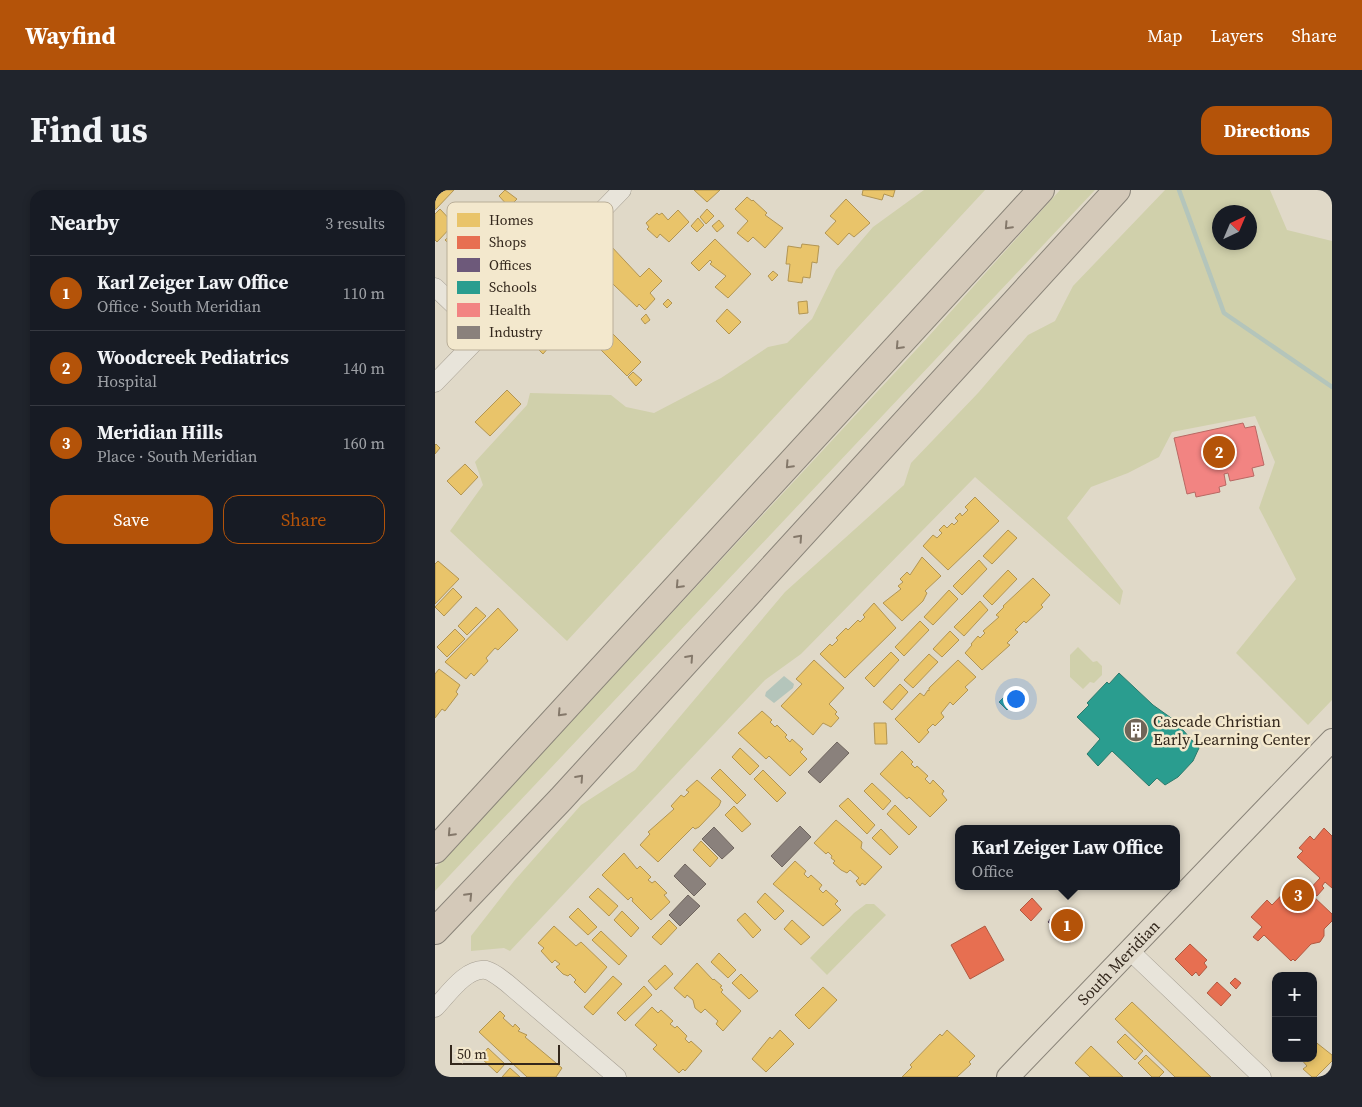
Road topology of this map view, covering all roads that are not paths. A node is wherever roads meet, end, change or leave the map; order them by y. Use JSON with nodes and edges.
{"nodes":[{"id":1,"x":622,"y":190,"type":"edge"},
{"id":2,"x":1041,"y":190,"type":"edge"},
{"id":3,"x":1117,"y":190,"type":"edge"},
{"id":4,"x":610,"y":202,"type":"edge"},
{"id":5,"x":435,"y":287,"type":"edge"},
{"id":6,"x":447,"y":298,"type":"edge"},
{"id":7,"x":467,"y":350,"type":"edge"},
{"id":8,"x":435,"y":383,"type":"edge"},
{"id":9,"x":1332,"y":740,"type":"edge"},
{"id":10,"x":435,"y":850,"type":"edge"},
{"id":11,"x":435,"y":931,"type":"edge"},
{"id":12,"x":1130,"y":951,"type":"junction"},
{"id":13,"x":435,"y":1008,"type":"edge"},
{"id":14,"x":617,"y":1077,"type":"edge"},
{"id":15,"x":1008,"y":1077,"type":"edge"},
{"id":16,"x":1262,"y":1077,"type":"edge"}],
"edges":[{"from":1,"to":4,"type":"street"},
{"from":2,"to":10,"type":"highway","one_way":true},
{"from":11,"to":3,"type":"highway","one_way":true},
{"from":5,"to":6,"type":"street"},
{"from":7,"to":8,"type":"street"},
{"from":9,"to":12,"type":"main road","name":"South Meridian"},
{"from":12,"to":15,"type":"main road","name":"South Meridian"},
{"from":12,"to":16,"type":"street"},
{"from":13,"to":14,"type":"street"}]}
